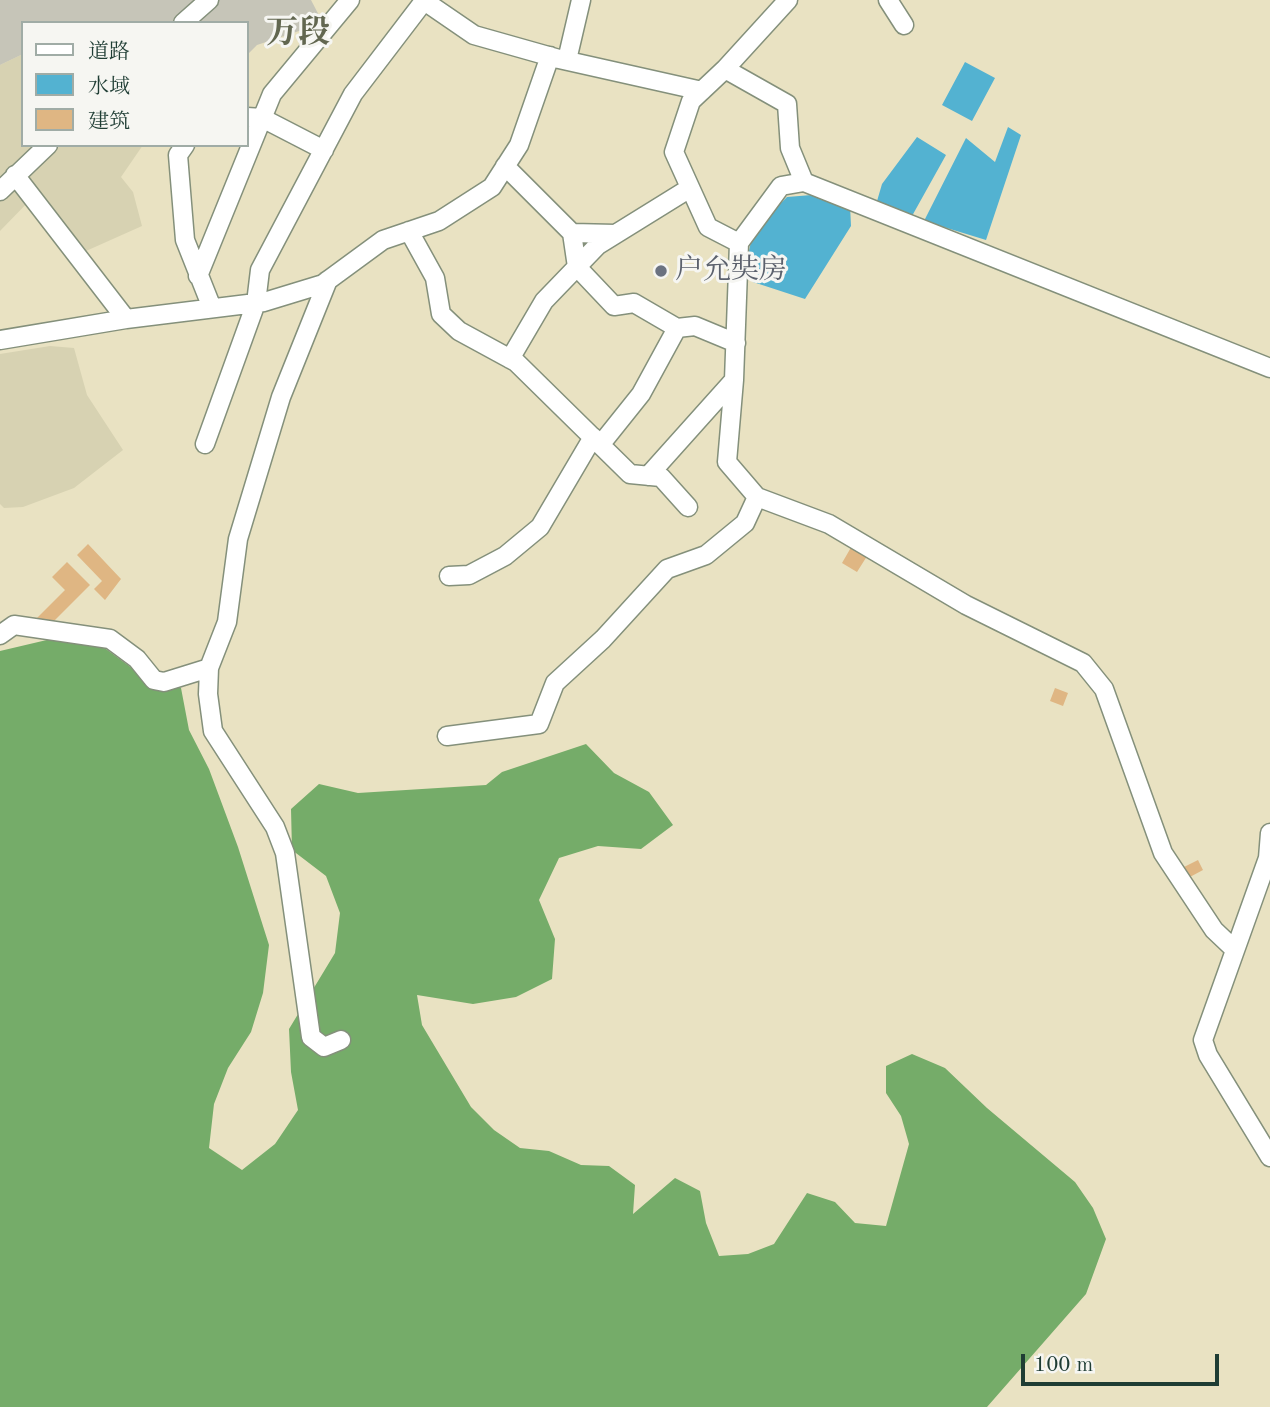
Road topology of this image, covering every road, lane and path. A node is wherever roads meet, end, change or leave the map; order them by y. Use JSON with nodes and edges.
{"nodes":[{"id":1,"x":209,"y":0,"type":"edge"},
{"id":2,"x":351,"y":0,"type":"edge"},
{"id":3,"x":581,"y":0,"type":"edge"},
{"id":4,"x":788,"y":0,"type":"edge"},
{"id":5,"x":888,"y":0,"type":"edge"},
{"id":6,"x":424,"y":1,"type":"edge"},
{"id":7,"x":185,"y":21,"type":"edge"},
{"id":8,"x":904,"y":25,"type":"dead end"},
{"id":9,"x":559,"y":58,"type":"junction"},
{"id":10,"x":725,"y":69,"type":"junction"},
{"id":11,"x":702,"y":91,"type":"junction"},
{"id":12,"x":255,"y":118,"type":"edge"},
{"id":13,"x":248,"y":137,"type":"edge"},
{"id":14,"x":46,"y":147,"type":"edge"},
{"id":15,"x":184,"y":147,"type":"edge"},
{"id":16,"x":245,"y":147,"type":"edge"},
{"id":17,"x":324,"y":150,"type":"junction"},
{"id":18,"x":505,"y":166,"type":"junction"},
{"id":19,"x":15,"y":175,"type":"junction"},
{"id":20,"x":804,"y":182,"type":"junction"},
{"id":21,"x":690,"y":188,"type":"junction"},
{"id":22,"x":0,"y":191,"type":"edge"},
{"id":23,"x":409,"y":232,"type":"junction"},
{"id":24,"x":572,"y":233,"type":"junction"},
{"id":25,"x":616,"y":234,"type":"junction"},
{"id":26,"x":739,"y":243,"type":"junction"},
{"id":27,"x":577,"y":267,"type":"junction"},
{"id":28,"x":198,"y":276,"type":"junction"},
{"id":29,"x":328,"y":279,"type":"junction"},
{"id":30,"x":256,"y":303,"type":"junction"},
{"id":31,"x":212,"y":308,"type":"junction"},
{"id":32,"x":126,"y":319,"type":"junction"},
{"id":33,"x":677,"y":328,"type":"junction"},
{"id":34,"x":0,"y":340,"type":"edge"},
{"id":35,"x":736,"y":344,"type":"junction"},
{"id":36,"x":510,"y":359,"type":"junction"},
{"id":37,"x":1270,"y":368,"type":"edge"},
{"id":38,"x":734,"y":380,"type":"junction"},
{"id":39,"x":597,"y":441,"type":"junction"},
{"id":40,"x":205,"y":444,"type":"dead end"},
{"id":41,"x":648,"y":476,"type":"junction"},
{"id":42,"x":757,"y":497,"type":"junction"},
{"id":43,"x":688,"y":507,"type":"dead end"},
{"id":44,"x":449,"y":576,"type":"dead end"},
{"id":45,"x":0,"y":635,"type":"edge"},
{"id":46,"x":209,"y":668,"type":"junction"},
{"id":47,"x":447,"y":736,"type":"dead end"},
{"id":48,"x":1270,"y":833,"type":"edge"},
{"id":49,"x":1234,"y":949,"type":"junction"},
{"id":50,"x":341,"y":1040,"type":"dead end"},
{"id":51,"x":1270,"y":1157,"type":"edge"}],
"edges":[{"from":1,"to":7,"type":"street"},
{"from":2,"to":12,"type":"street"},
{"from":3,"to":9,"type":"street"},
{"from":4,"to":10,"type":"street"},
{"from":5,"to":8,"type":"street"},
{"from":6,"to":9,"type":"street"},
{"from":6,"to":17,"type":"street"},
{"from":9,"to":11,"type":"street"},
{"from":9,"to":18,"type":"street"},
{"from":10,"to":11,"type":"street"},
{"from":10,"to":20,"type":"street"},
{"from":11,"to":21,"type":"street"},
{"from":12,"to":13,"type":"street"},
{"from":12,"to":17,"type":"street"},
{"from":14,"to":19,"type":"street"},
{"from":15,"to":28,"type":"street"},
{"from":16,"to":28,"type":"street"},
{"from":17,"to":30,"type":"street"},
{"from":18,"to":23,"type":"street"},
{"from":18,"to":24,"type":"street"},
{"from":19,"to":22,"type":"street"},
{"from":19,"to":32,"type":"street"},
{"from":20,"to":26,"type":"street"},
{"from":20,"to":37,"type":"street"},
{"from":21,"to":25,"type":"street"},
{"from":21,"to":26,"type":"street"},
{"from":23,"to":29,"type":"street"},
{"from":23,"to":36,"type":"street"},
{"from":24,"to":25,"type":"street"},
{"from":24,"to":27,"type":"street"},
{"from":25,"to":27,"type":"street"},
{"from":26,"to":35,"type":"street"},
{"from":27,"to":33,"type":"street"},
{"from":27,"to":36,"type":"street"},
{"from":28,"to":31,"type":"street"},
{"from":29,"to":30,"type":"street"},
{"from":29,"to":46,"type":"street"},
{"from":30,"to":31,"type":"street"},
{"from":30,"to":40,"type":"street"},
{"from":31,"to":32,"type":"street"},
{"from":32,"to":34,"type":"street"},
{"from":33,"to":35,"type":"street"},
{"from":33,"to":39,"type":"street"},
{"from":35,"to":38,"type":"street"},
{"from":36,"to":39,"type":"street"},
{"from":38,"to":41,"type":"street"},
{"from":38,"to":42,"type":"street"},
{"from":39,"to":41,"type":"street"},
{"from":39,"to":44,"type":"street"},
{"from":41,"to":43,"type":"street"},
{"from":42,"to":47,"type":"street"},
{"from":42,"to":49,"type":"street"},
{"from":45,"to":46,"type":"street"},
{"from":46,"to":50,"type":"street"},
{"from":48,"to":49,"type":"street"},
{"from":49,"to":51,"type":"street"}]}
